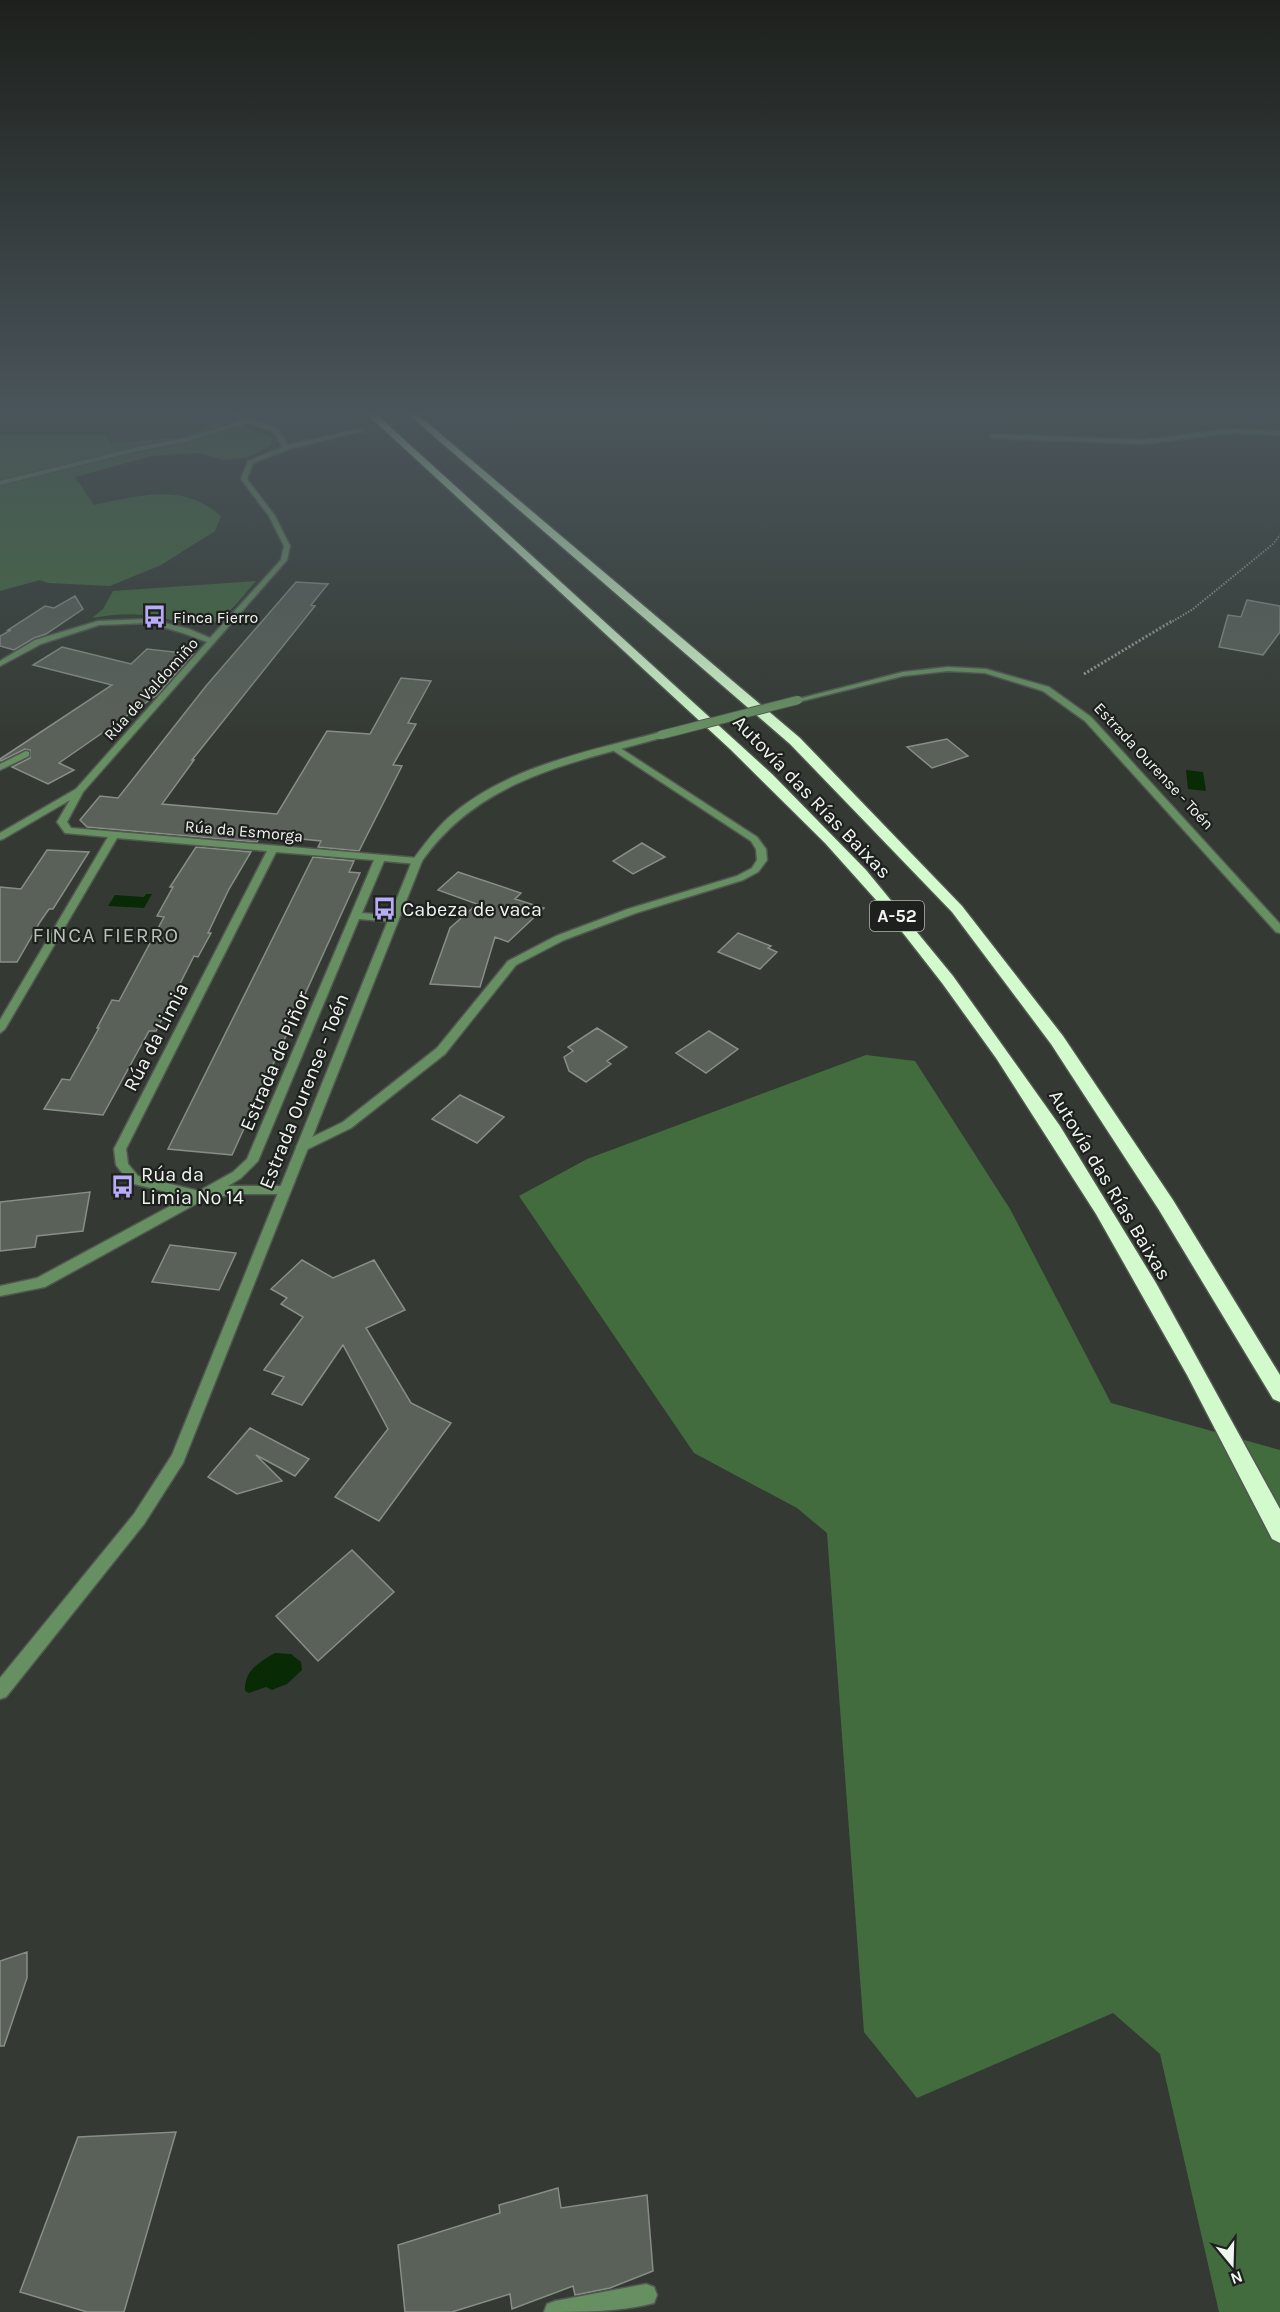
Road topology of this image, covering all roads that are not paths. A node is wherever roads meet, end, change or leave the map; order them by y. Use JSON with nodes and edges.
{"nodes":[{"id":1,"x":275,"y":522,"type":"edge"},
{"id":2,"x":490,"y":522,"type":"edge"},
{"id":3,"x":538,"y":522,"type":"edge"},
{"id":4,"x":213,"y":642,"type":"junction"},
{"id":5,"x":0,"y":664,"type":"edge"},
{"id":6,"x":617,"y":748,"type":"junction"},
{"id":7,"x":26,"y":754,"type":"dead end"},
{"id":8,"x":0,"y":767,"type":"edge"},
{"id":9,"x":79,"y":791,"type":"junction"},
{"id":10,"x":68,"y":831,"type":"joint"},
{"id":11,"x":114,"y":835,"type":"junction"},
{"id":12,"x":0,"y":837,"type":"edge"},
{"id":13,"x":273,"y":849,"type":"junction"},
{"id":14,"x":380,"y":858,"type":"junction"},
{"id":15,"x":417,"y":861,"type":"junction"},
{"id":16,"x":356,"y":916,"type":"junction"},
{"id":17,"x":394,"y":919,"type":"junction"},
{"id":18,"x":1280,"y":930,"type":"edge"},
{"id":19,"x":0,"y":1029,"type":"edge"},
{"id":20,"x":302,"y":1147,"type":"junction"},
{"id":21,"x":284,"y":1191,"type":"junction"},
{"id":22,"x":200,"y":1196,"type":"junction"},
{"id":23,"x":0,"y":1291,"type":"edge"},
{"id":24,"x":1280,"y":1393,"type":"edge"},
{"id":25,"x":1280,"y":1532,"type":"edge"},
{"id":26,"x":0,"y":1690,"type":"edge"},
{"id":27,"x":646,"y":2295,"type":"dead end"},
{"id":28,"x":555,"y":2312,"type":"edge"}],
"edges":[{"from":1,"to":4,"type":"street","name":"Rúa de Valdomiño"},
{"from":2,"to":25,"type":"highway","name":"Autovía das Rías Baixas","number":"A-52"},
{"from":3,"to":24,"type":"highway","name":"Autovía das Rías Baixas","number":"A-52"},
{"from":4,"to":5,"type":"street"},
{"from":4,"to":9,"type":"street","name":"Rúa de Valdomiño"},
{"from":6,"to":15,"type":"street","name":"Estrada Ourense - Toén"},
{"from":6,"to":18,"type":"street","name":"Estrada Ourense - Toén","bridge":true},
{"from":6,"to":20,"type":"street"},
{"from":7,"to":8,"type":"street"},
{"from":9,"to":10,"type":"street","name":"Rúa de Valdomiño"},
{"from":9,"to":12,"type":"street","name":"Rúa de Valdomiño"},
{"from":10,"to":11,"type":"street","name":"Rúa da Esmorga"},
{"from":11,"to":13,"type":"street","name":"Rúa da Esmorga"},
{"from":11,"to":19,"type":"street"},
{"from":13,"to":14,"type":"street","name":"Rúa da Esmorga"},
{"from":13,"to":22,"type":"street","name":"Rúa da Limia"},
{"from":14,"to":15,"type":"street","name":"Rúa da Esmorga"},
{"from":14,"to":16,"type":"street","name":"Estrada de Piñor"},
{"from":15,"to":17,"type":"street","name":"Estrada Ourense - Toén"},
{"from":16,"to":17,"type":"street"},
{"from":16,"to":22,"type":"street","name":"Estrada de Piñor"},
{"from":17,"to":20,"type":"street","name":"Estrada Ourense - Toén"},
{"from":20,"to":21,"type":"street","name":"Estrada Ourense - Toén"},
{"from":21,"to":22,"type":"street"},
{"from":21,"to":26,"type":"street","name":"Estrada Ourense - Toén"},
{"from":22,"to":23,"type":"street","name":"Estrada de Piñor"},
{"from":27,"to":28,"type":"street"}]}
